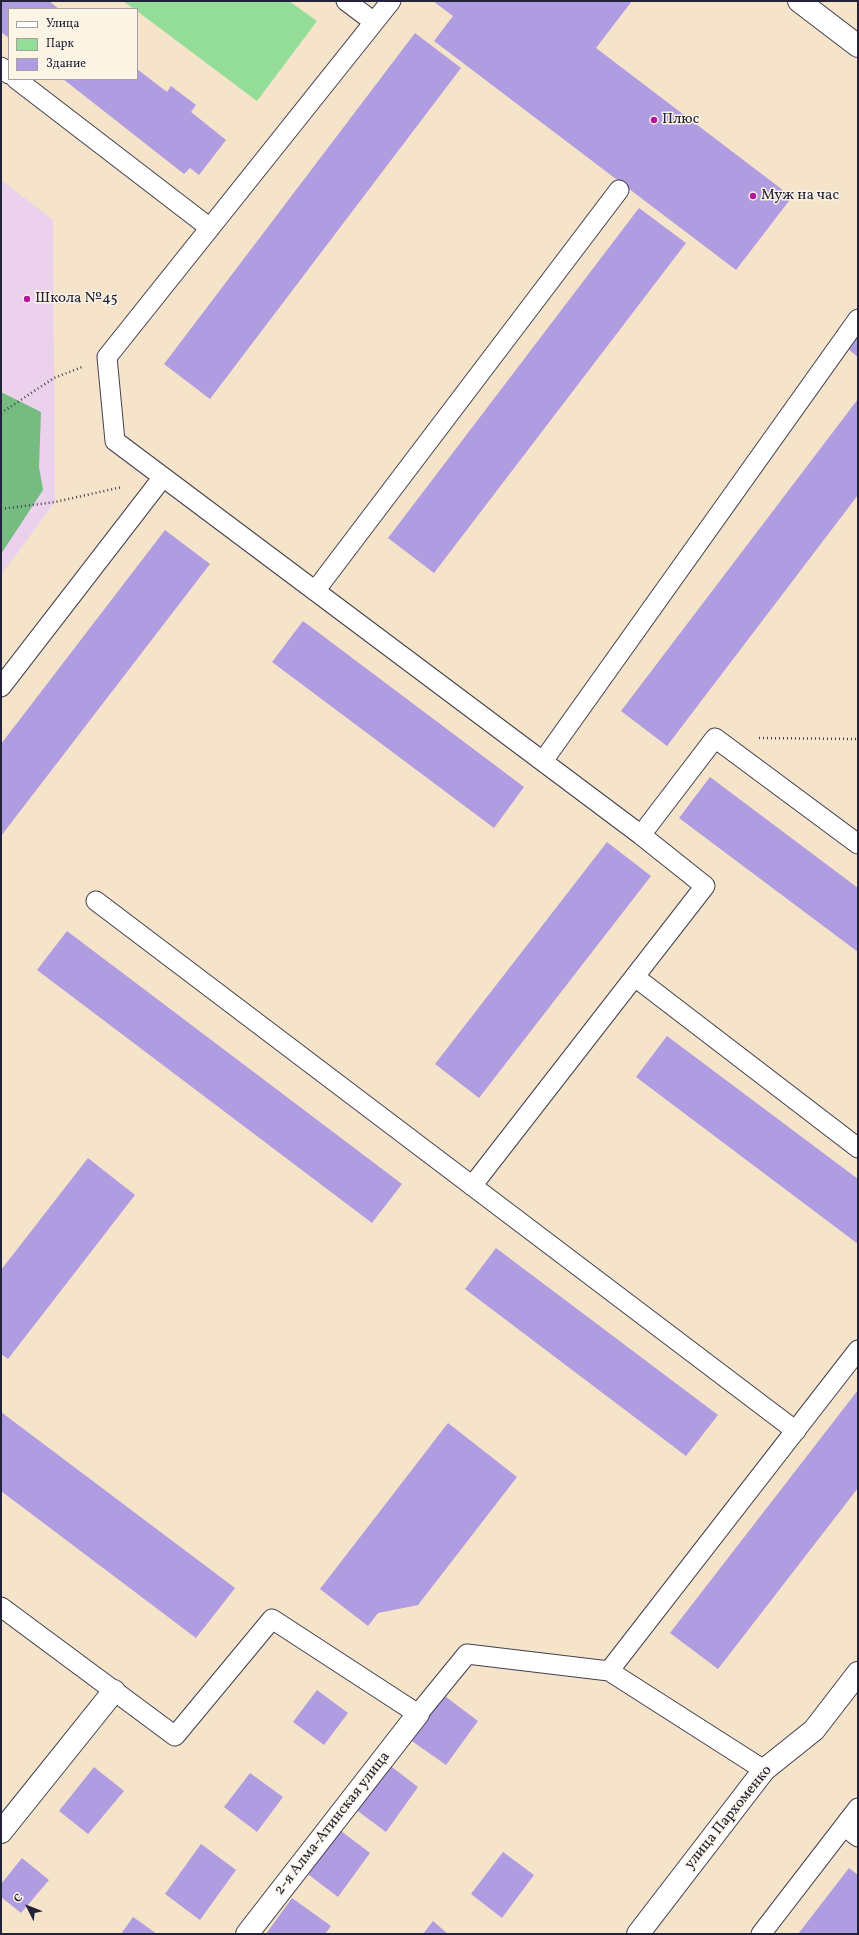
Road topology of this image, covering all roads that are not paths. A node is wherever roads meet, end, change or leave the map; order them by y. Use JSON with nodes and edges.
{"nodes":[{"id":1,"x":346,"y":1,"type":"edge"},
{"id":2,"x":391,"y":1,"type":"edge"},
{"id":3,"x":799,"y":1,"type":"edge"},
{"id":4,"x":374,"y":22,"type":"junction"},
{"id":5,"x":858,"y":46,"type":"edge"},
{"id":6,"x":17,"y":80,"type":"edge"},
{"id":7,"x":619,"y":190,"type":"dead end"},
{"id":8,"x":210,"y":228,"type":"junction"},
{"id":9,"x":858,"y":319,"type":"edge"},
{"id":10,"x":162,"y":477,"type":"junction"},
{"id":11,"x":315,"y":591,"type":"junction"},
{"id":12,"x":1,"y":687,"type":"edge"},
{"id":13,"x":543,"y":761,"type":"junction"},
{"id":14,"x":641,"y":835,"type":"junction"},
{"id":15,"x":858,"y":844,"type":"edge"},
{"id":16,"x":96,"y":901,"type":"dead end"},
{"id":17,"x":635,"y":977,"type":"junction"},
{"id":18,"x":858,"y":1148,"type":"edge"},
{"id":19,"x":472,"y":1186,"type":"junction"},
{"id":20,"x":858,"y":1350,"type":"edge"},
{"id":21,"x":796,"y":1431,"type":"junction"},
{"id":22,"x":1,"y":1607,"type":"edge"},
{"id":23,"x":609,"y":1671,"type":"junction"},
{"id":24,"x":857,"y":1677,"type":"edge"},
{"id":25,"x":114,"y":1691,"type":"junction"},
{"id":26,"x":418,"y":1714,"type":"junction"},
{"id":27,"x":764,"y":1770,"type":"junction"},
{"id":28,"x":858,"y":1808,"type":"edge"},
{"id":29,"x":851,"y":1831,"type":"edge"},
{"id":30,"x":1,"y":1832,"type":"edge"},
{"id":31,"x":248,"y":1934,"type":"edge"},
{"id":32,"x":638,"y":1934,"type":"edge"},
{"id":33,"x":761,"y":1934,"type":"edge"}],
"edges":[{"from":1,"to":4,"type":"lane"},
{"from":2,"to":4,"type":"lane"},
{"from":3,"to":5,"type":"street"},
{"from":4,"to":8,"type":"lane"},
{"from":6,"to":8,"type":"lane"},
{"from":7,"to":11,"type":"lane"},
{"from":8,"to":10,"type":"lane"},
{"from":9,"to":13,"type":"lane"},
{"from":10,"to":11,"type":"lane"},
{"from":10,"to":12,"type":"lane"},
{"from":11,"to":13,"type":"lane"},
{"from":13,"to":14,"type":"lane"},
{"from":14,"to":15,"type":"lane"},
{"from":14,"to":17,"type":"lane"},
{"from":16,"to":19,"type":"lane"},
{"from":17,"to":18,"type":"lane"},
{"from":17,"to":19,"type":"lane"},
{"from":19,"to":21,"type":"lane"},
{"from":20,"to":21,"type":"lane"},
{"from":21,"to":23,"type":"lane"},
{"from":22,"to":25,"type":"lane"},
{"from":23,"to":26,"type":"lane"},
{"from":23,"to":27,"type":"lane"},
{"from":24,"to":27,"type":"street","name":"улица Пархоменко"},
{"from":25,"to":26,"type":"lane"},
{"from":25,"to":30,"type":"street"},
{"from":26,"to":31,"type":"street","name":"2-я Алма-Атинская улица"},
{"from":27,"to":32,"type":"street","name":"улица Пархоменко"},
{"from":28,"to":29,"type":"lane"},
{"from":29,"to":33,"type":"lane"}]}
